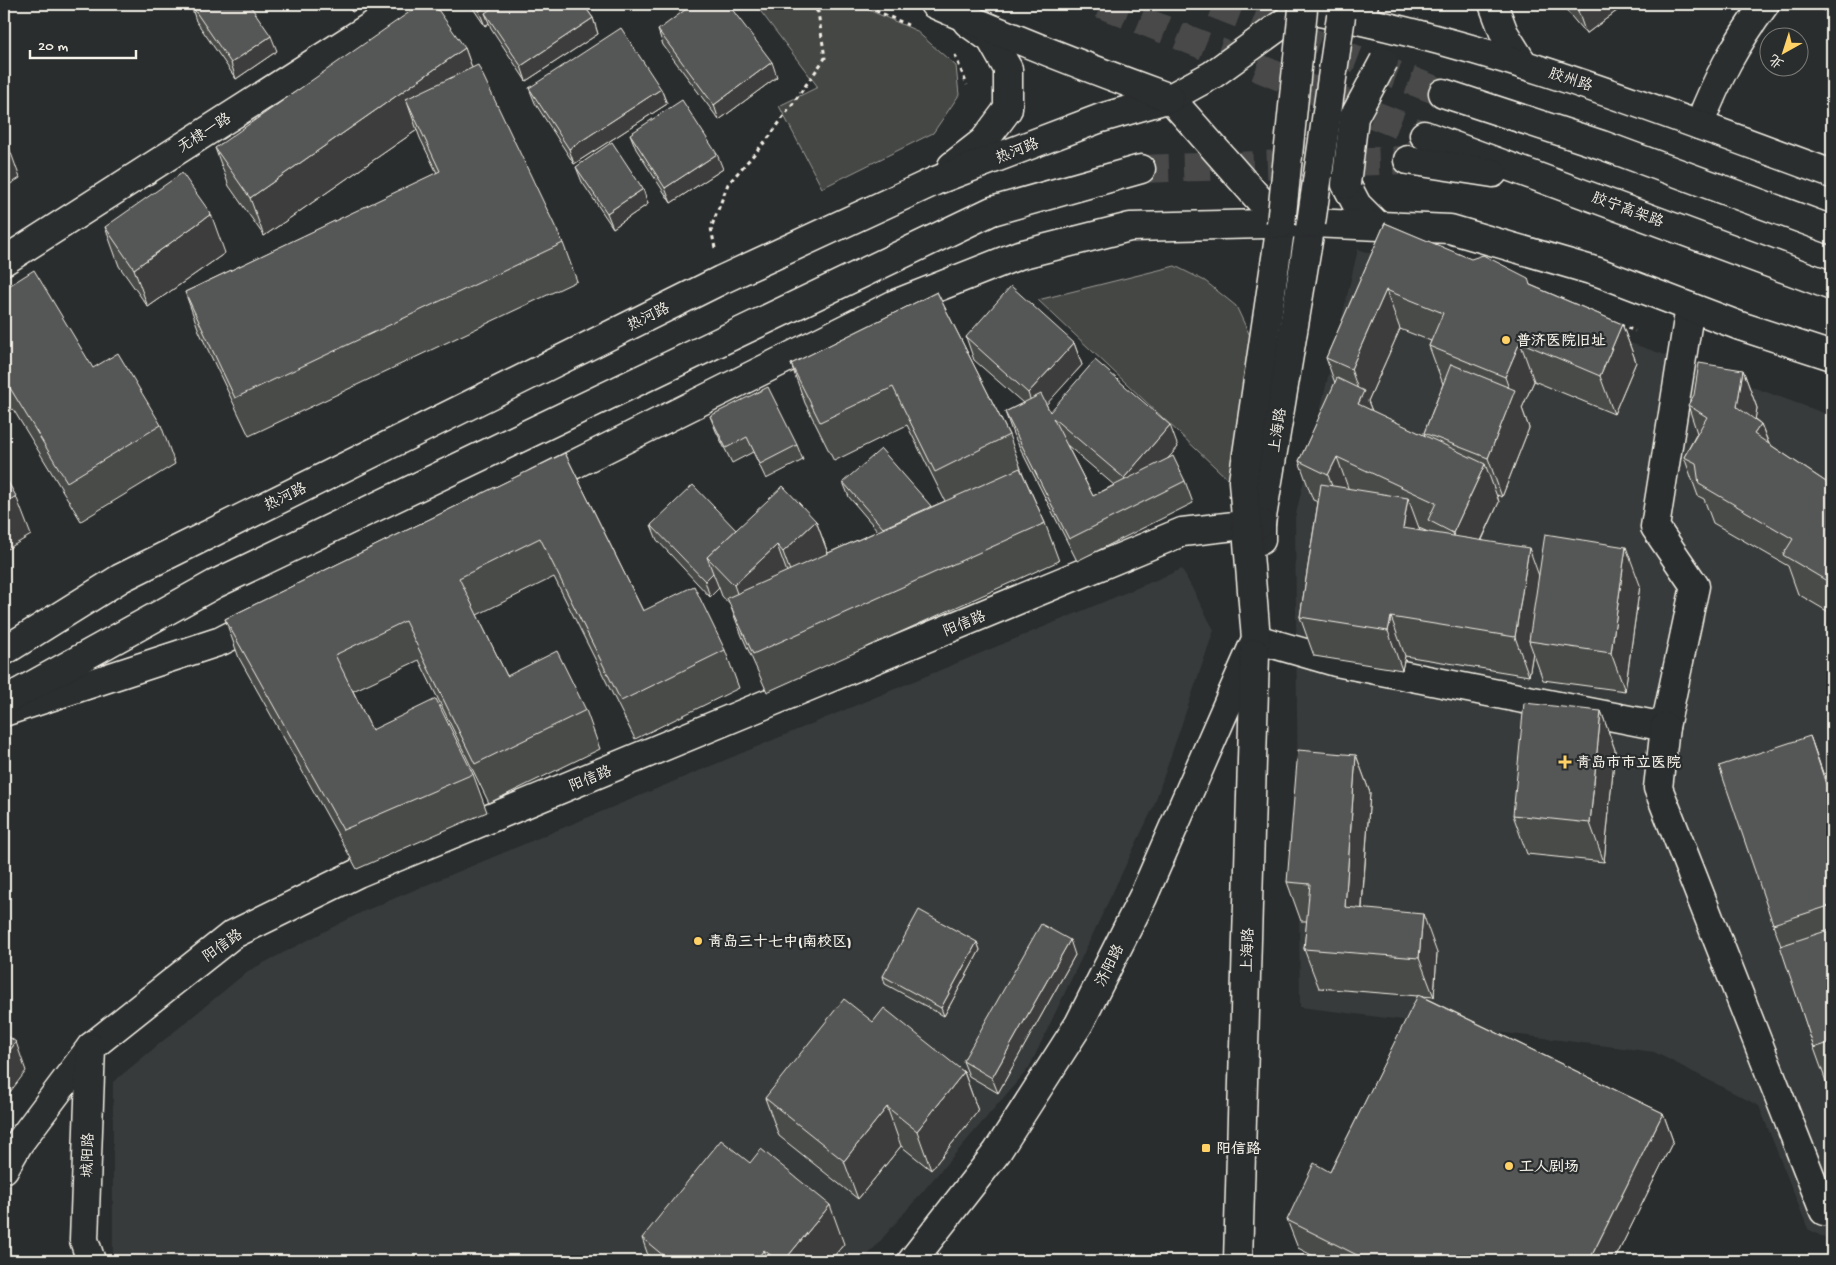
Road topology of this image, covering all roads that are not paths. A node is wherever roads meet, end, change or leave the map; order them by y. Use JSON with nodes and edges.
{"nodes":[{"id":1,"x":406,"y":4,"type":"edge"},
{"id":2,"x":1493,"y":4,"type":"edge"},
{"id":3,"x":1765,"y":4,"type":"edge"},
{"id":4,"x":1300,"y":5,"type":"edge"},
{"id":5,"x":941,"y":7,"type":"edge"},
{"id":6,"x":1349,"y":8,"type":"edge"},
{"id":7,"x":1441,"y":40,"type":"junction"},
{"id":8,"x":1524,"y":65,"type":"junction"},
{"id":9,"x":1443,"y":93,"type":"tunnel mouth"},
{"id":10,"x":1170,"y":98,"type":"junction"},
{"id":11,"x":1699,"y":125,"type":"junction"},
{"id":12,"x":1424,"y":134,"type":"tunnel mouth"},
{"id":13,"x":1408,"y":160,"type":"tunnel mouth"},
{"id":14,"x":1140,"y":169,"type":"tunnel mouth"},
{"id":15,"x":1832,"y":174,"type":"edge"},
{"id":16,"x":935,"y":181,"type":"junction"},
{"id":17,"x":1551,"y":181,"type":"junction"},
{"id":18,"x":1311,"y":223,"type":"junction"},
{"id":19,"x":1281,"y":224,"type":"junction"},
{"id":20,"x":1376,"y":224,"type":"junction"},
{"id":21,"x":1832,"y":230,"type":"edge"},
{"id":22,"x":4,"y":261,"type":"edge"},
{"id":23,"x":1832,"y":286,"type":"edge"},
{"id":24,"x":1690,"y":307,"type":"junction"},
{"id":25,"x":1832,"y":356,"type":"edge"},
{"id":26,"x":514,"y":495,"type":"edge"},
{"id":27,"x":1254,"y":524,"type":"junction"},
{"id":28,"x":283,"y":610,"type":"edge"},
{"id":29,"x":1256,"y":639,"type":"junction"},
{"id":30,"x":4,"y":651,"type":"edge"},
{"id":31,"x":4,"y":701,"type":"edge"},
{"id":32,"x":4,"y":712,"type":"edge"},
{"id":33,"x":1665,"y":727,"type":"junction"},
{"id":34,"x":92,"y":1047,"type":"junction"},
{"id":35,"x":4,"y":1169,"type":"edge"},
{"id":36,"x":1832,"y":1209,"type":"edge"},
{"id":37,"x":92,"y":1261,"type":"edge"},
{"id":38,"x":912,"y":1261,"type":"edge"},
{"id":39,"x":1238,"y":1261,"type":"edge"}],
"edges":[{"from":1,"to":22,"type":"main road","name":"无棣一路"},
{"from":2,"to":8,"type":"main road"},
{"from":3,"to":11,"type":"main road"},
{"from":4,"to":6,"type":"main road","name":"胶州路"},
{"from":4,"to":10,"type":"main road","name":"热河路"},
{"from":4,"to":19,"type":"main road","name":"上海路","bridge":true},
{"from":5,"to":10,"type":"main road"},
{"from":5,"to":16,"type":"main road"},
{"from":6,"to":7,"type":"main road","name":"胶州路"},
{"from":6,"to":18,"type":"main road","name":"上海路","bridge":true},
{"from":7,"to":8,"type":"main road","name":"胶州路"},
{"from":7,"to":20,"type":"main road","bridge":true},
{"from":8,"to":11,"type":"main road","name":"胶州路"},
{"from":9,"to":21,"type":"main road"},
{"from":10,"to":16,"type":"main road","name":"热河路"},
{"from":10,"to":19,"type":"main road"},
{"from":11,"to":15,"type":"main road","name":"胶州路"},
{"from":12,"to":17,"type":"main road","name":"胶宁高架路"},
{"from":13,"to":17,"type":"main road"},
{"from":14,"to":31,"type":"main road"},
{"from":16,"to":30,"type":"main road","name":"热河路"},
{"from":17,"to":23,"type":"main road","name":"胶宁高架路"},
{"from":18,"to":19,"type":"main road"},
{"from":18,"to":20,"type":"main road"},
{"from":18,"to":27,"type":"main road","name":"上海路"},
{"from":19,"to":26,"type":"main road"},
{"from":19,"to":27,"type":"main road","name":"上海路"},
{"from":20,"to":24,"type":"main road"},
{"from":24,"to":25,"type":"main road"},
{"from":24,"to":33,"type":"main road"},
{"from":27,"to":29,"type":"main road","name":"上海路"},
{"from":27,"to":34,"type":"main road","name":"阳信路"},
{"from":28,"to":32,"type":"main road"},
{"from":29,"to":33,"type":"main road"},
{"from":29,"to":38,"type":"main road","name":"济阳路"},
{"from":29,"to":39,"type":"main road","name":"上海路"},
{"from":33,"to":36,"type":"main road"},
{"from":34,"to":35,"type":"main road","name":"阳信路"},
{"from":34,"to":37,"type":"main road","name":"城阳路"}]}
